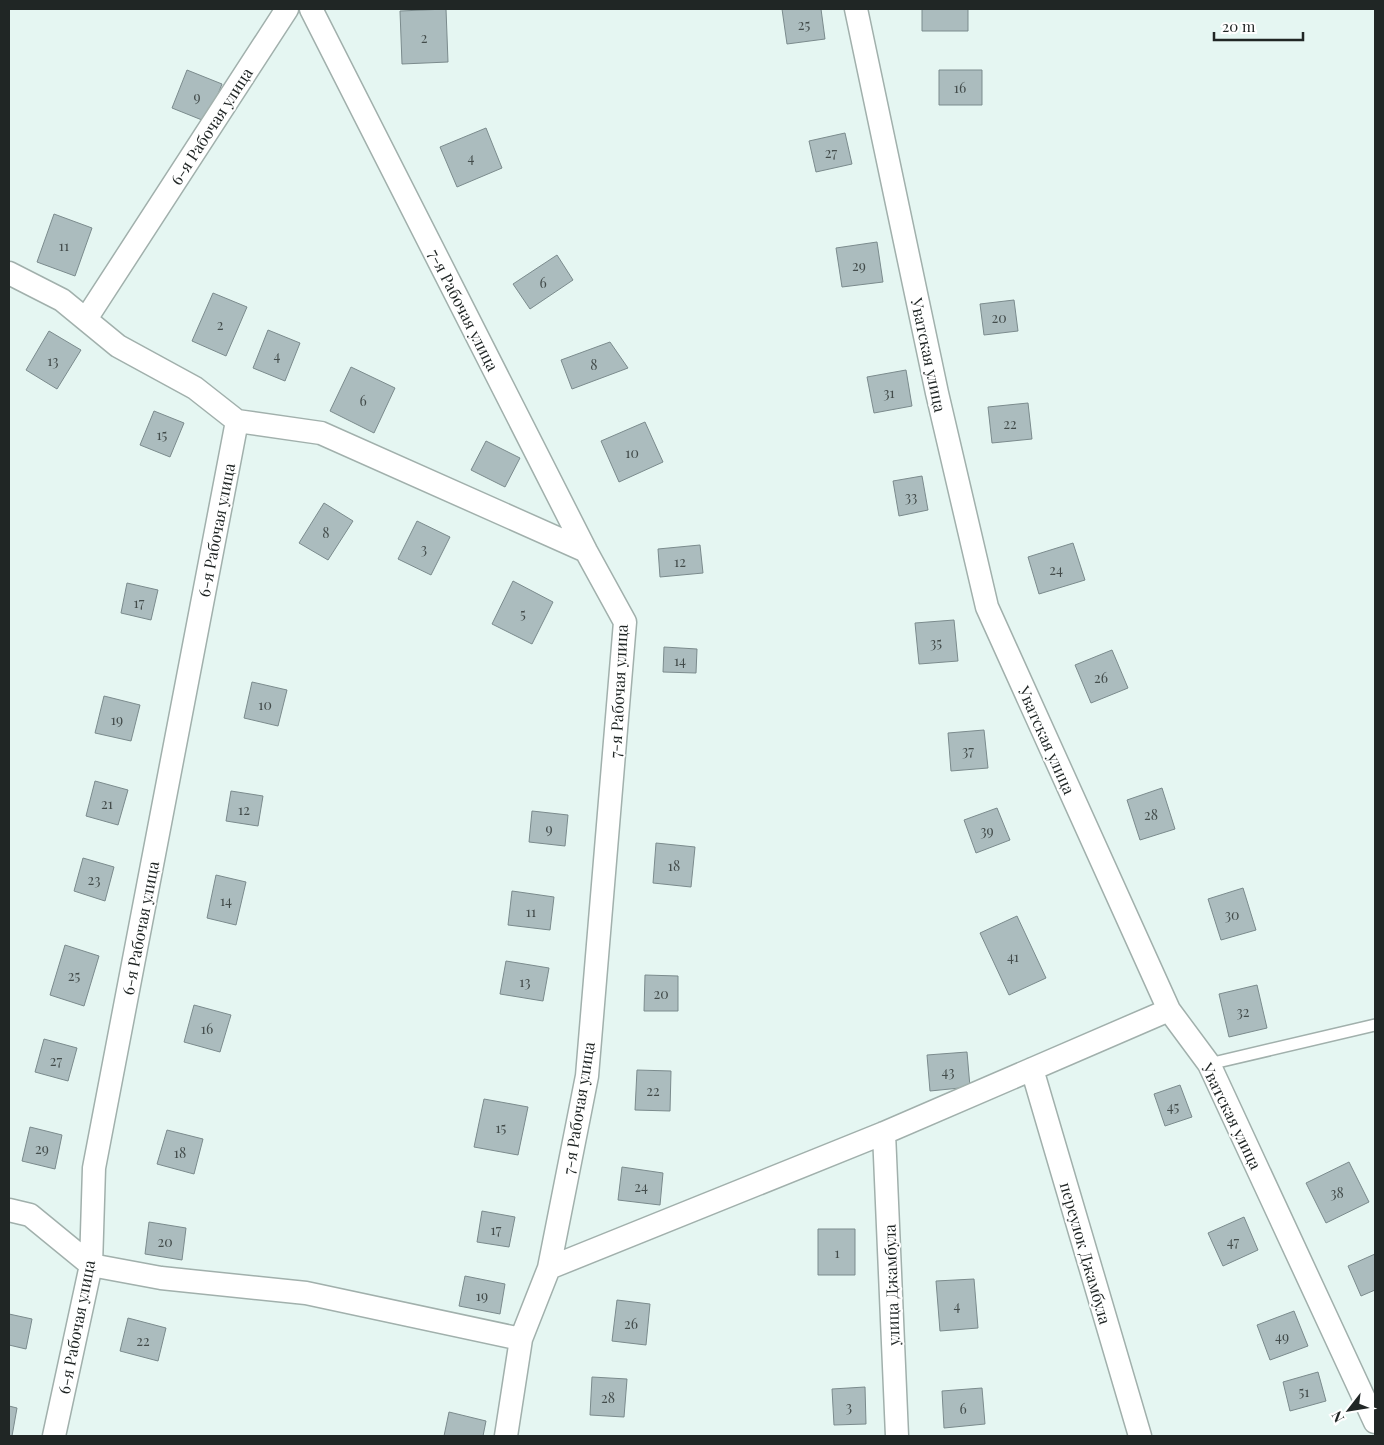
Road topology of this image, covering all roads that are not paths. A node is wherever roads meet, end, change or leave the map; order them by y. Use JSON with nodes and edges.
{"nodes":[{"id":1,"x":287,"y":9,"type":"edge"},
{"id":2,"x":311,"y":9,"type":"edge"},
{"id":3,"x":856,"y":9,"type":"edge"},
{"id":4,"x":9,"y":273,"type":"edge"},
{"id":5,"x":86,"y":319,"type":"junction"},
{"id":6,"x":237,"y":421,"type":"junction"},
{"id":7,"x":586,"y":551,"type":"junction"},
{"id":8,"x":1168,"y":1010,"type":"junction"},
{"id":9,"x":1375,"y":1025,"type":"edge"},
{"id":10,"x":1209,"y":1064,"type":"junction"},
{"id":11,"x":1032,"y":1069,"type":"junction"},
{"id":12,"x":884,"y":1134,"type":"junction"},
{"id":13,"x":9,"y":1210,"type":"edge"},
{"id":14,"x":91,"y":1265,"type":"junction"},
{"id":15,"x":549,"y":1268,"type":"junction"},
{"id":16,"x":521,"y":1339,"type":"junction"},
{"id":17,"x":1375,"y":1422,"type":"edge"},
{"id":18,"x":54,"y":1436,"type":"edge"},
{"id":19,"x":506,"y":1436,"type":"edge"},
{"id":20,"x":897,"y":1436,"type":"edge"},
{"id":21,"x":1140,"y":1436,"type":"edge"}],
"edges":[{"from":1,"to":5,"type":"street","name":"6-я Рабочая улица"},
{"from":2,"to":7,"type":"street","name":"7-я Рабочая улица"},
{"from":3,"to":8,"type":"street","name":"Уватская улица"},
{"from":4,"to":5,"type":"street"},
{"from":5,"to":6,"type":"street"},
{"from":6,"to":7,"type":"street"},
{"from":6,"to":14,"type":"street","name":"6-я Рабочая улица"},
{"from":7,"to":15,"type":"street","name":"7-я Рабочая улица"},
{"from":8,"to":10,"type":"street","name":"Уватская улица"},
{"from":8,"to":11,"type":"street"},
{"from":9,"to":10,"type":"lane"},
{"from":10,"to":17,"type":"street","name":"Уватская улица"},
{"from":11,"to":12,"type":"street"},
{"from":11,"to":21,"type":"street","name":"переулок Джамбула"},
{"from":12,"to":15,"type":"street"},
{"from":12,"to":20,"type":"street","name":"улица Джамбула"},
{"from":13,"to":14,"type":"street"},
{"from":14,"to":16,"type":"street"},
{"from":14,"to":18,"type":"street","name":"6-я Рабочая улица"},
{"from":15,"to":16,"type":"street","name":"7-я Рабочая улица"},
{"from":16,"to":19,"type":"street","name":"7-я Рабочая улица"}]}
